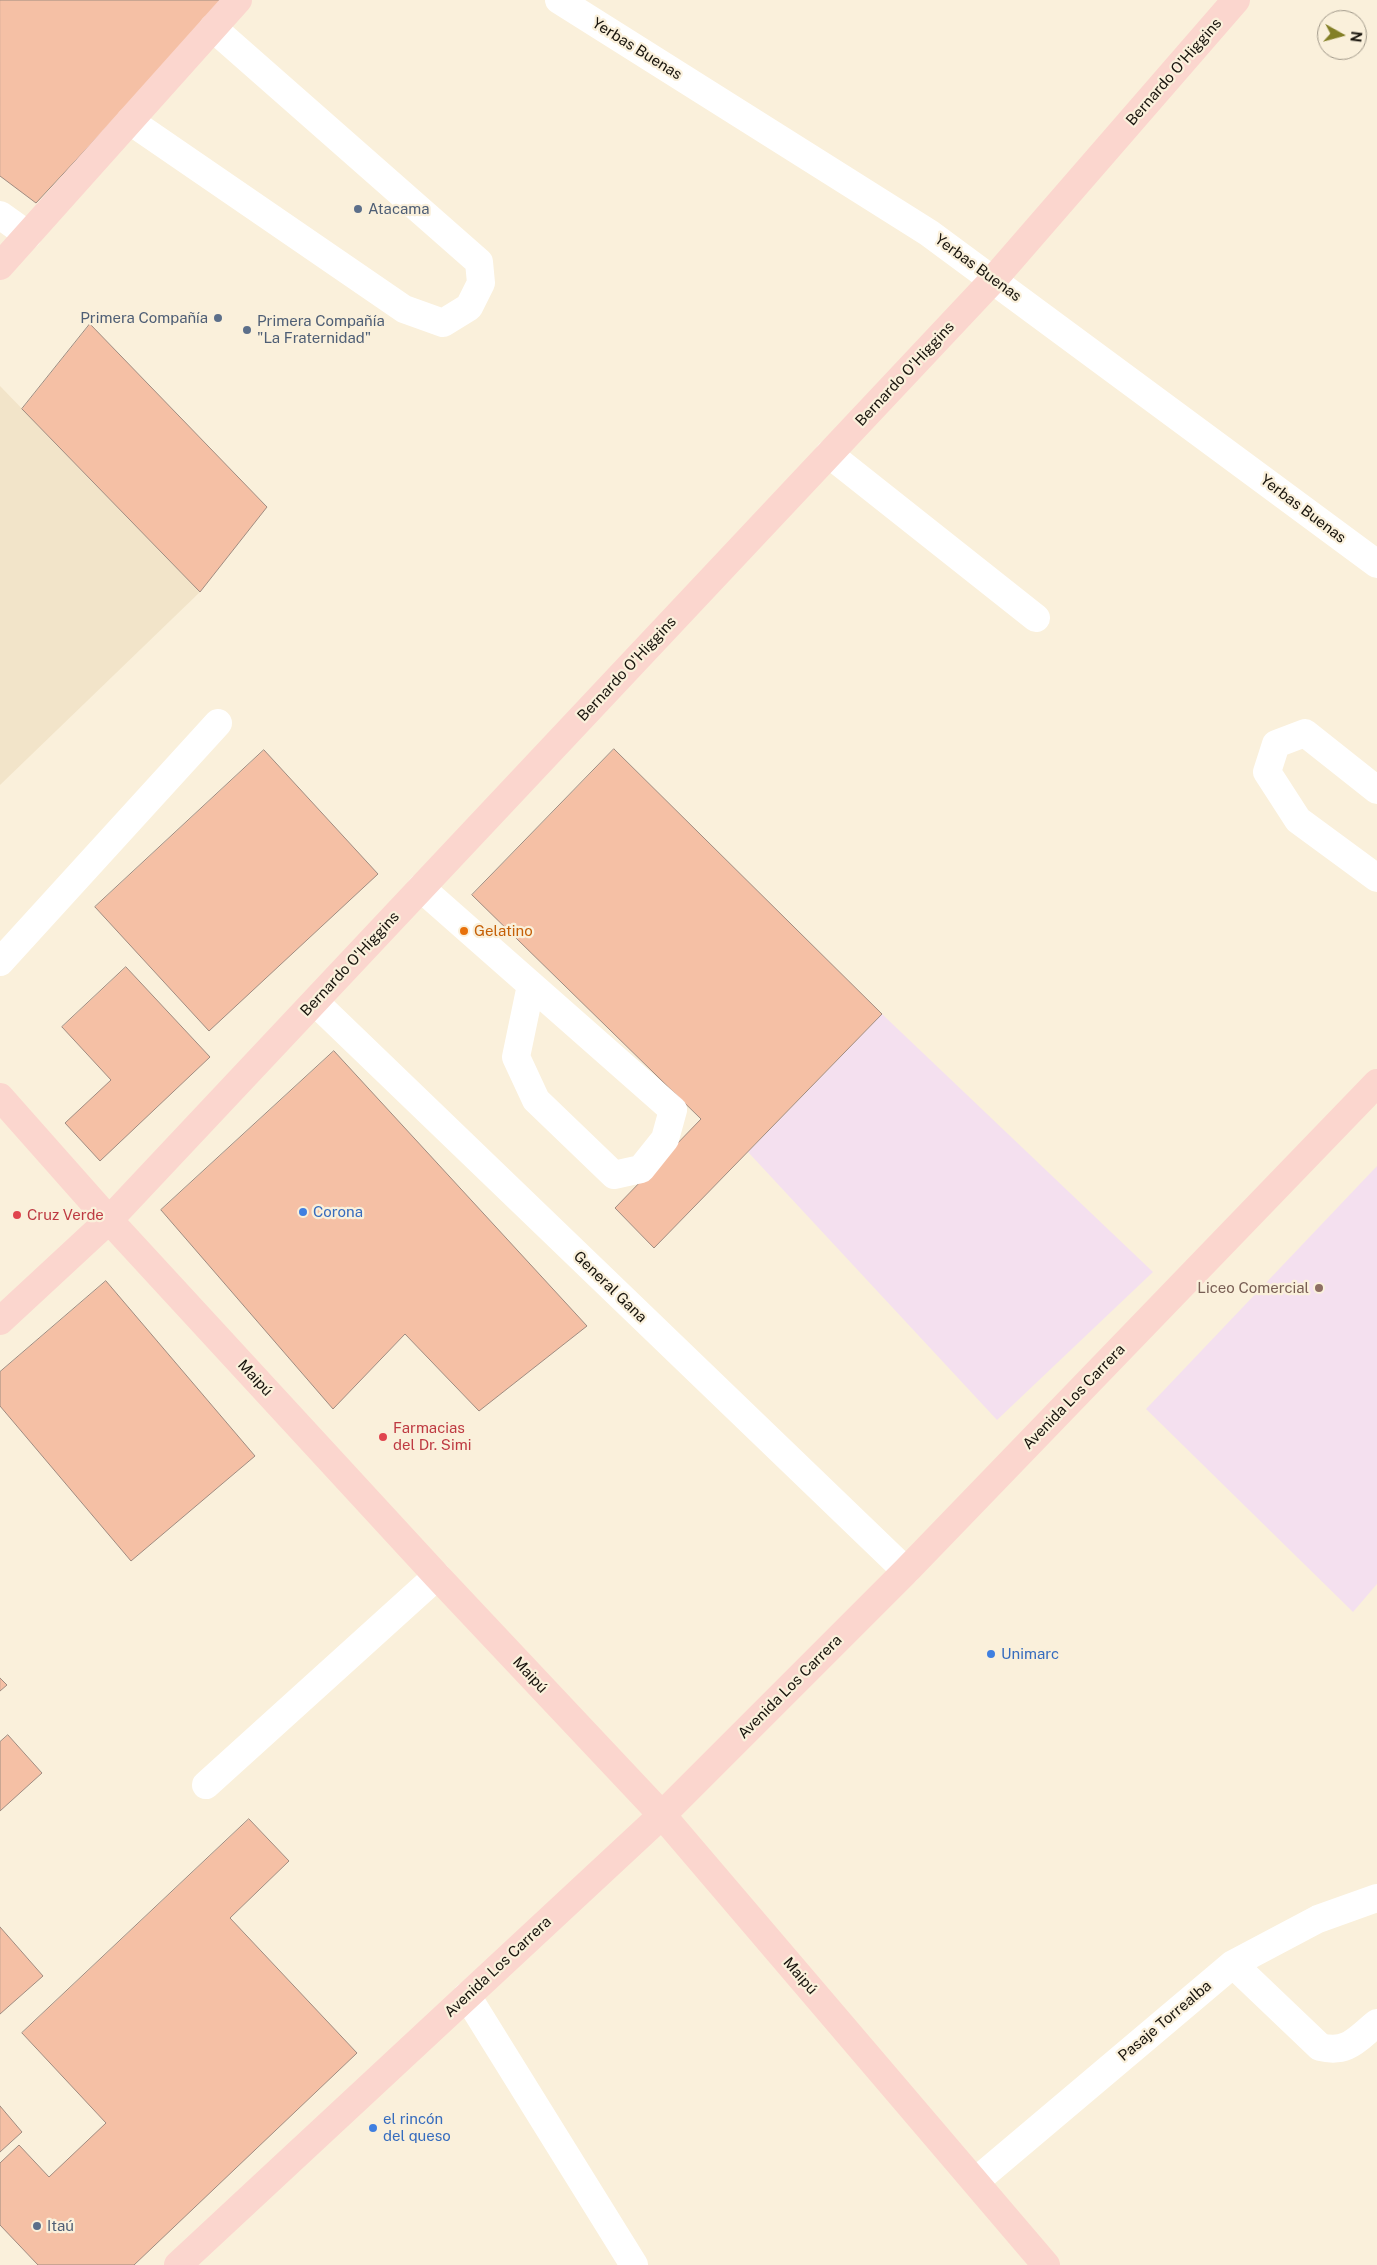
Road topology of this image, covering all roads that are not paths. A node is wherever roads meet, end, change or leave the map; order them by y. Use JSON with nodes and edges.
{"nodes":[{"id":1,"x":238,"y":0,"type":"edge"},
{"id":2,"x":559,"y":0,"type":"edge"},
{"id":3,"x":1236,"y":0,"type":"edge"},
{"id":4,"x":214,"y":28,"type":"junction"},
{"id":5,"x":130,"y":121,"type":"junction"},
{"id":6,"x":0,"y":214,"type":"edge"},
{"id":7,"x":28,"y":236,"type":"junction"},
{"id":8,"x":0,"y":266,"type":"edge"},
{"id":9,"x":994,"y":280,"type":"junction"},
{"id":10,"x":829,"y":454,"type":"junction"},
{"id":11,"x":1377,"y":564,"type":"edge"},
{"id":12,"x":1036,"y":618,"type":"dead end"},
{"id":13,"x":218,"y":723,"type":"dead end"},
{"id":14,"x":1377,"y":790,"type":"edge"},
{"id":15,"x":1377,"y":878,"type":"edge"},
{"id":16,"x":421,"y":888,"type":"junction"},
{"id":17,"x":0,"y":962,"type":"edge"},
{"id":18,"x":532,"y":985,"type":"junction"},
{"id":19,"x":315,"y":1002,"type":"junction"},
{"id":20,"x":1377,"y":1083,"type":"edge"},
{"id":21,"x":0,"y":1097,"type":"edge"},
{"id":22,"x":109,"y":1220,"type":"junction"},
{"id":23,"x":0,"y":1321,"type":"edge"},
{"id":24,"x":906,"y":1571,"type":"junction"},
{"id":25,"x":437,"y":1576,"type":"junction"},
{"id":26,"x":206,"y":1784,"type":"dead end"},
{"id":27,"x":662,"y":1815,"type":"junction"},
{"id":28,"x":1377,"y":1898,"type":"edge"},
{"id":29,"x":1233,"y":1964,"type":"junction"},
{"id":30,"x":468,"y":1996,"type":"junction"},
{"id":31,"x":1377,"y":2023,"type":"edge"},
{"id":32,"x":976,"y":2181,"type":"junction"},
{"id":33,"x":178,"y":2265,"type":"edge"},
{"id":34,"x":634,"y":2265,"type":"edge"},
{"id":35,"x":1046,"y":2265,"type":"edge"}],
"edges":[{"from":1,"to":4,"type":"main road"},
{"from":2,"to":9,"type":"street","name":"Yerbas Buenas"},
{"from":3,"to":9,"type":"main road","name":"Bernardo O'Higgins"},
{"from":4,"to":5,"type":"main road"},
{"from":4,"to":5,"type":"street"},
{"from":5,"to":7,"type":"main road"},
{"from":6,"to":7,"type":"street"},
{"from":7,"to":8,"type":"main road"},
{"from":9,"to":10,"type":"main road","name":"Bernardo O'Higgins"},
{"from":9,"to":11,"type":"street","name":"Yerbas Buenas"},
{"from":10,"to":12,"type":"street"},
{"from":10,"to":16,"type":"main road","name":"Bernardo O'Higgins"},
{"from":13,"to":17,"type":"street"},
{"from":14,"to":15,"type":"street"},
{"from":16,"to":18,"type":"street"},
{"from":16,"to":19,"type":"main road","name":"Bernardo O'Higgins"},
{"from":18,"to":18,"type":"street"},
{"from":19,"to":22,"type":"main road","name":"Bernardo O'Higgins"},
{"from":19,"to":24,"type":"street","name":"General Gana"},
{"from":20,"to":24,"type":"main road","name":"Avenida Los Carrera"},
{"from":21,"to":22,"type":"main road","name":"Maipú"},
{"from":22,"to":23,"type":"main road","name":"Bernardo O'Higgins"},
{"from":22,"to":25,"type":"main road","name":"Maipú"},
{"from":24,"to":27,"type":"main road","name":"Avenida Los Carrera"},
{"from":25,"to":26,"type":"street"},
{"from":25,"to":27,"type":"main road","name":"Maipú"},
{"from":27,"to":30,"type":"main road","name":"Avenida Los Carrera"},
{"from":27,"to":32,"type":"main road","name":"Maipú"},
{"from":28,"to":29,"type":"street","name":"Pasaje Torrealba"},
{"from":29,"to":31,"type":"street"},
{"from":29,"to":32,"type":"street","name":"Pasaje Torrealba"},
{"from":30,"to":33,"type":"main road","name":"Avenida Los Carrera"},
{"from":30,"to":34,"type":"street"},
{"from":32,"to":35,"type":"main road","name":"Maipú"}]}
